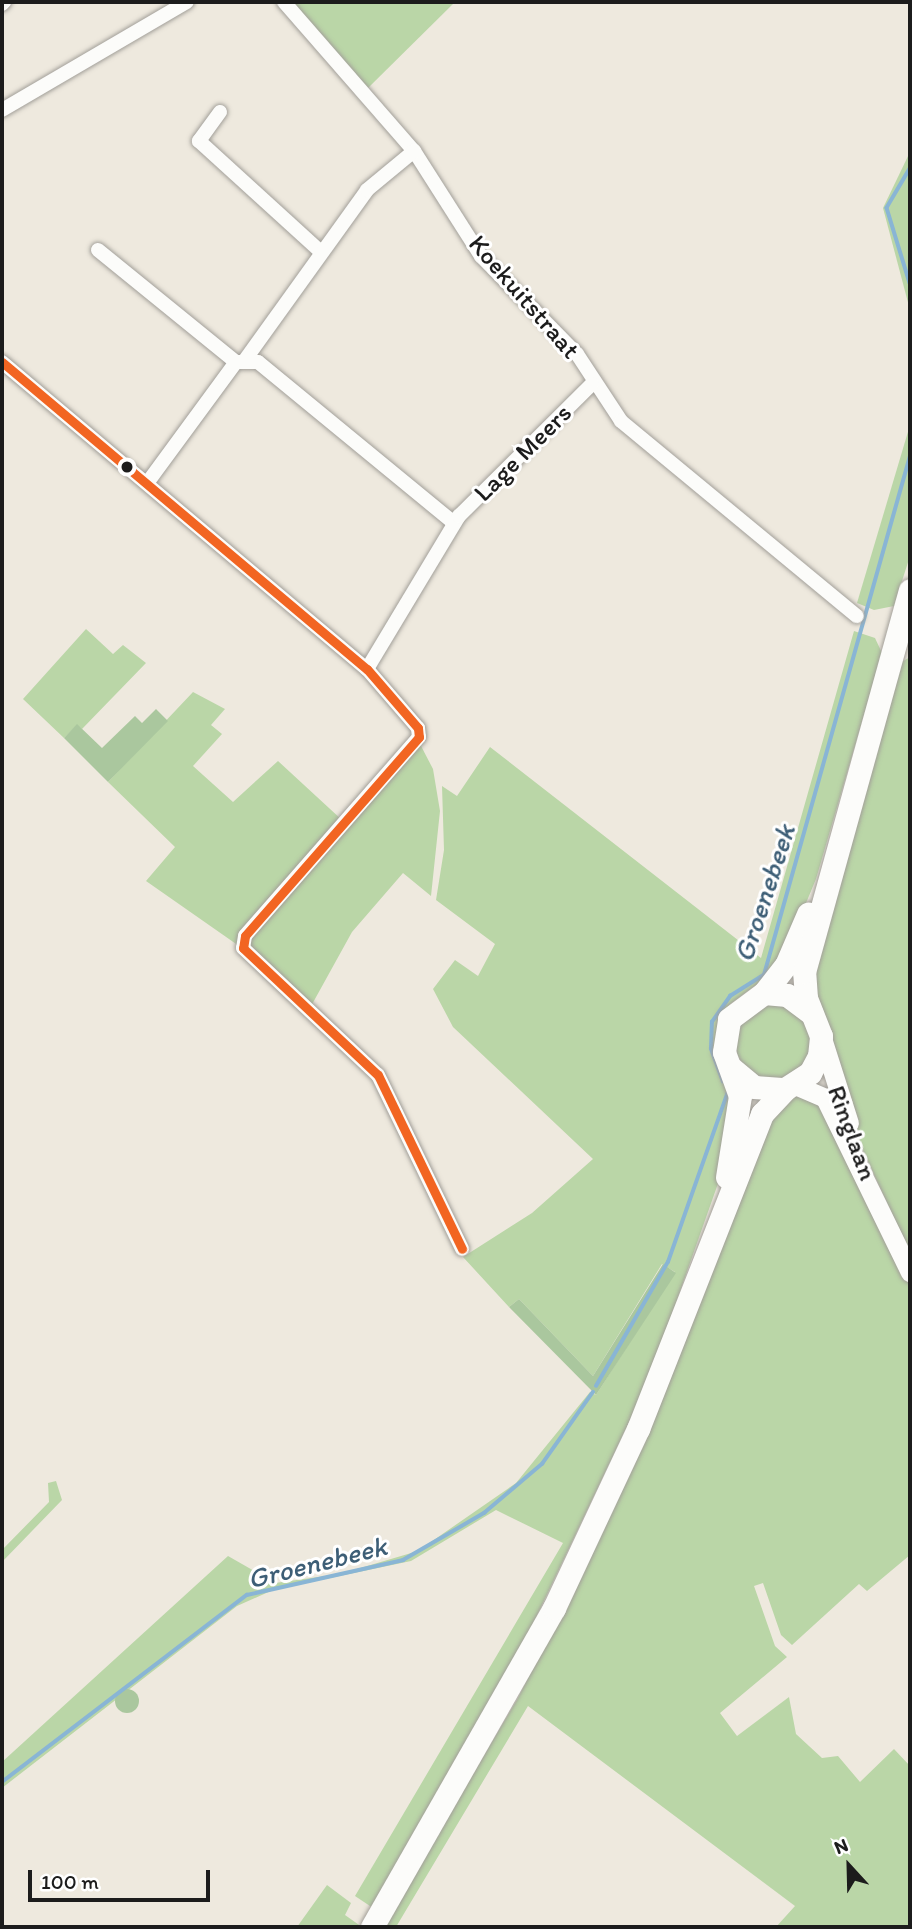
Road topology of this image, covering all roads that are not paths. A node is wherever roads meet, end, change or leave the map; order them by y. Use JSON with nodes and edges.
{"nodes":[{"id":1,"x":187,"y":2,"type":"edge"},
{"id":2,"x":284,"y":2,"type":"edge"},
{"id":3,"x":2,"y":110,"type":"edge"},
{"id":4,"x":220,"y":112,"type":"dead end"},
{"id":5,"x":414,"y":150,"type":"junction"},
{"id":6,"x":98,"y":250,"type":"dead end"},
{"id":7,"x":320,"y":251,"type":"junction"},
{"id":8,"x":240,"y":361,"type":"junction"},
{"id":9,"x":2,"y":363,"type":"edge"},
{"id":10,"x":592,"y":384,"type":"junction"},
{"id":11,"x":148,"y":482,"type":"junction"},
{"id":12,"x":454,"y":523,"type":"junction"},
{"id":13,"x":910,"y":590,"type":"edge"},
{"id":14,"x":858,"y":616,"type":"dead end"},
{"id":15,"x":904,"y":638,"type":"edge"},
{"id":16,"x":367,"y":669,"type":"junction"},
{"id":17,"x":843,"y":826,"type":"junction"},
{"id":18,"x":764,"y":993,"type":"junction"},
{"id":19,"x":818,"y":1026,"type":"junction"},
{"id":20,"x":730,"y":1068,"type":"junction"},
{"id":21,"x":790,"y":1087,"type":"junction"},
{"id":22,"x":886,"y":1230,"type":"junction"},
{"id":23,"x":462,"y":1249,"type":"dead end"},
{"id":24,"x":708,"y":1255,"type":"junction"},
{"id":25,"x":910,"y":1272,"type":"edge"},
{"id":26,"x":372,"y":1927,"type":"edge"}],
"edges":[{"from":1,"to":3,"type":"street"},
{"from":2,"to":5,"type":"street","name":"Koekuitstraat"},
{"from":4,"to":7,"type":"street"},
{"from":5,"to":7,"type":"street"},
{"from":5,"to":10,"type":"street","name":"Koekuitstraat"},
{"from":6,"to":8,"type":"street","name":"Lage Meers"},
{"from":7,"to":8,"type":"street"},
{"from":8,"to":11,"type":"street"},
{"from":8,"to":12,"type":"street","name":"Lage Meers"},
{"from":9,"to":11,"type":"street"},
{"from":10,"to":12,"type":"street","name":"Lage Meers"},
{"from":10,"to":14,"type":"street","name":"Koekuitstraat"},
{"from":11,"to":16,"type":"street"},
{"from":12,"to":16,"type":"street","name":"Lage Meers"},
{"from":13,"to":15,"type":"main road"},
{"from":15,"to":17,"type":"main road"},
{"from":16,"to":23,"type":"street"},
{"from":17,"to":18,"type":"main road"},
{"from":17,"to":19,"type":"main road"},
{"from":18,"to":19,"type":"main road"},
{"from":18,"to":20,"type":"main road"},
{"from":19,"to":21,"type":"main road"},
{"from":19,"to":22,"type":"main road","name":"Ringlaan"},
{"from":20,"to":21,"type":"main road"},
{"from":20,"to":24,"type":"main road"},
{"from":21,"to":22,"type":"main road","name":"Ringlaan"},
{"from":21,"to":24,"type":"main road"},
{"from":22,"to":25,"type":"main road","name":"Ringlaan"},
{"from":24,"to":26,"type":"main road"}]}
